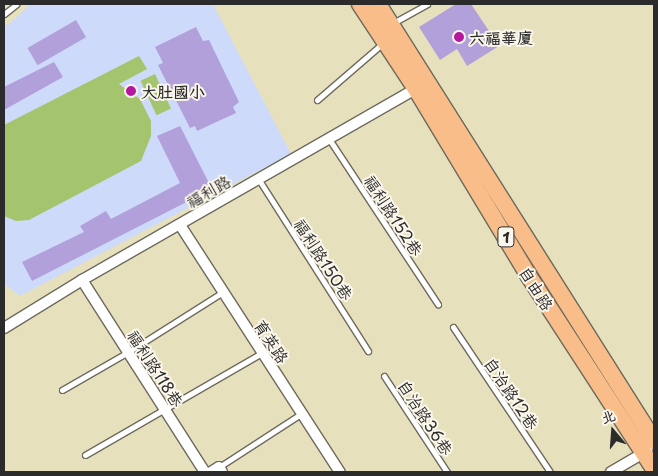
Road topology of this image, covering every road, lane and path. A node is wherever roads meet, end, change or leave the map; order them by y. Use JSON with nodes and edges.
{"nodes":[{"id":1,"x":17,"y":4,"type":"edge"},
{"id":2,"x":360,"y":4,"type":"edge"},
{"id":3,"x":378,"y":4,"type":"edge"},
{"id":4,"x":427,"y":4,"type":"edge"},
{"id":5,"x":4,"y":14,"type":"edge"},
{"id":6,"x":391,"y":24,"type":"junction"},
{"id":7,"x":385,"y":42,"type":"junction"},
{"id":8,"x":422,"y":85,"type":"junction"},
{"id":9,"x":317,"y":100,"type":"dead end"},
{"id":10,"x":330,"y":139,"type":"junction"},
{"id":11,"x":259,"y":180,"type":"junction"},
{"id":12,"x":180,"y":224,"type":"junction"},
{"id":13,"x":82,"y":280,"type":"junction"},
{"id":14,"x":224,"y":292,"type":"junction"},
{"id":15,"x":438,"y":304,"type":"dead end"},
{"id":16,"x":453,"y":327,"type":"dead end"},
{"id":17,"x":4,"y":328,"type":"edge"},
{"id":18,"x":368,"y":351,"type":"dead end"},
{"id":19,"x":128,"y":352,"type":"junction"},
{"id":20,"x":262,"y":353,"type":"junction"},
{"id":21,"x":384,"y":376,"type":"dead end"},
{"id":22,"x":62,"y":390,"type":"dead end"},
{"id":23,"x":166,"y":410,"type":"junction"},
{"id":24,"x":302,"y":413,"type":"junction"},
{"id":25,"x":651,"y":447,"type":"edge"},
{"id":26,"x":85,"y":455,"type":"dead end"},
{"id":27,"x":654,"y":470,"type":"edge"},
{"id":28,"x":217,"y":471,"type":"edge"},
{"id":29,"x":204,"y":472,"type":"edge"},
{"id":30,"x":340,"y":472,"type":"edge"},
{"id":31,"x":447,"y":472,"type":"edge"},
{"id":32,"x":550,"y":472,"type":"edge"},
{"id":33,"x":611,"y":472,"type":"edge"}],
"edges":[{"from":1,"to":5,"type":"lane"},
{"from":2,"to":7,"type":"main road","name":"自由路","number":"1"},
{"from":3,"to":6,"type":"main road","name":"自由路","number":"1"},
{"from":4,"to":6,"type":"lane"},
{"from":6,"to":8,"type":"main road","name":"自由路","number":"1"},
{"from":7,"to":8,"type":"main road","name":"自由路","number":"1"},
{"from":7,"to":9,"type":"lane"},
{"from":8,"to":10,"type":"street","name":"福利路"},
{"from":8,"to":25,"type":"main road","name":"自由路","number":"1"},
{"from":10,"to":11,"type":"street","name":"福利路"},
{"from":10,"to":15,"type":"lane","name":"福利路152巷"},
{"from":11,"to":12,"type":"street","name":"福利路"},
{"from":11,"to":18,"type":"lane","name":"福利路150巷"},
{"from":12,"to":13,"type":"street","name":"福利路"},
{"from":12,"to":14,"type":"street","name":"育英路"},
{"from":13,"to":17,"type":"street","name":"福利路"},
{"from":13,"to":19,"type":"street","name":"福利路118巷"},
{"from":14,"to":19,"type":"lane"},
{"from":14,"to":20,"type":"street","name":"育英路"},
{"from":16,"to":32,"type":"lane","name":"自治路12巷"},
{"from":19,"to":22,"type":"lane"},
{"from":19,"to":23,"type":"street","name":"福利路118巷"},
{"from":20,"to":23,"type":"lane"},
{"from":20,"to":24,"type":"street","name":"育英路"},
{"from":21,"to":31,"type":"lane","name":"自治路36巷"},
{"from":23,"to":26,"type":"lane"},
{"from":23,"to":29,"type":"street","name":"福利路118巷"},
{"from":24,"to":28,"type":"lane"},
{"from":24,"to":30,"type":"street","name":"育英路"},
{"from":25,"to":27,"type":"main road","name":"自由路","number":"1"},
{"from":25,"to":33,"type":"street"}]}
